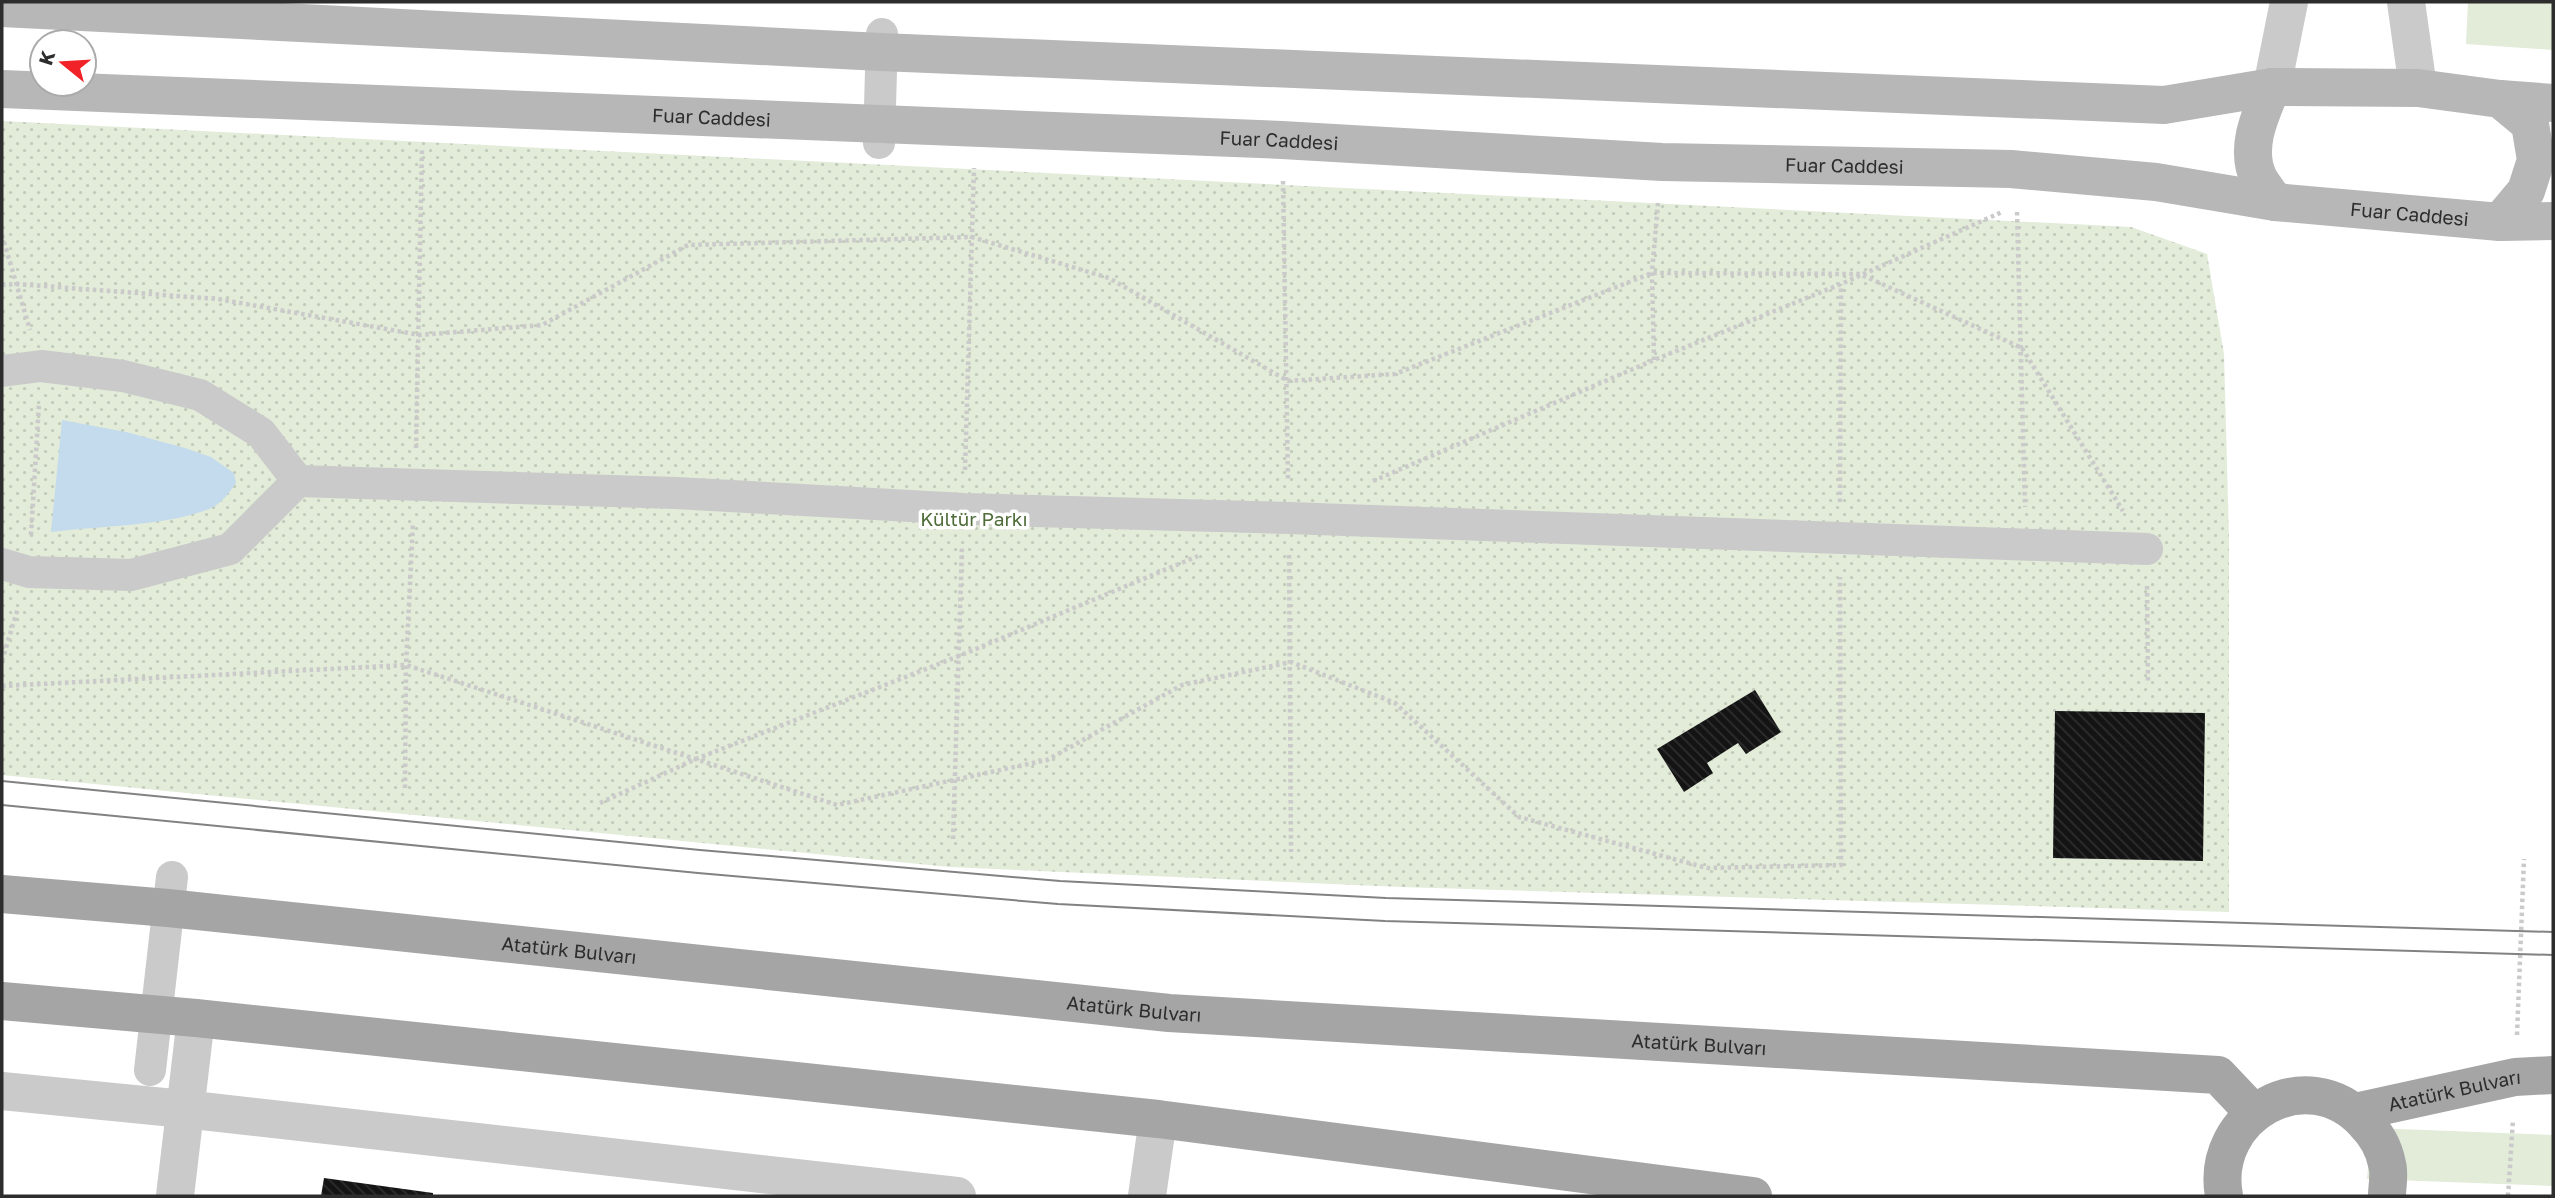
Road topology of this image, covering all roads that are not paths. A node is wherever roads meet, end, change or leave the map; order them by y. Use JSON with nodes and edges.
{"nodes":[{"id":1,"x":2289,"y":2,"type":"edge"},
{"id":2,"x":2406,"y":2,"type":"edge"},
{"id":3,"x":2,"y":8,"type":"edge"},
{"id":4,"x":881,"y":43,"type":"junction"},
{"id":5,"x":2272,"y":87,"type":"junction"},
{"id":6,"x":2418,"y":88,"type":"junction"},
{"id":7,"x":2,"y":89,"type":"edge"},
{"id":8,"x":2500,"y":99,"type":"junction"},
{"id":9,"x":2553,"y":103,"type":"edge"},
{"id":10,"x":879,"y":133,"type":"junction"},
{"id":11,"x":2275,"y":202,"type":"junction"},
{"id":12,"x":2553,"y":221,"type":"edge"},
{"id":13,"x":2500,"y":222,"type":"junction"},
{"id":14,"x":2,"y":371,"type":"edge"},
{"id":15,"x":298,"y":481,"type":"junction"},
{"id":16,"x":2147,"y":549,"type":"road end"},
{"id":17,"x":15,"y":568,"type":"edge"},
{"id":18,"x":170,"y":893,"type":"junction"},
{"id":19,"x":2,"y":894,"type":"edge"},
{"id":20,"x":2,"y":1001,"type":"edge"},
{"id":21,"x":156,"y":1014,"type":"junction"},
{"id":22,"x":196,"y":1018,"type":"junction"},
{"id":23,"x":150,"y":1070,"type":"dead end"},
{"id":24,"x":2553,"y":1075,"type":"edge"},
{"id":25,"x":2,"y":1091,"type":"edge"},
{"id":26,"x":184,"y":1109,"type":"junction"},
{"id":27,"x":2355,"y":1112,"type":"junction"},
{"id":28,"x":2254,"y":1113,"type":"junction"},
{"id":29,"x":1158,"y":1119,"type":"junction"},
{"id":30,"x":175,"y":1196,"type":"edge"},
{"id":31,"x":957,"y":1196,"type":"edge"},
{"id":32,"x":1147,"y":1196,"type":"edge"},
{"id":33,"x":1753,"y":1196,"type":"edge"},
{"id":34,"x":2224,"y":1196,"type":"edge"},
{"id":35,"x":2387,"y":1196,"type":"edge"}],
"edges":[{"from":1,"to":5,"type":"street"},
{"from":2,"to":6,"type":"street"},
{"from":3,"to":4,"type":"main road"},
{"from":4,"to":5,"type":"main road"},
{"from":4,"to":10,"type":"street"},
{"from":5,"to":6,"type":"main road"},
{"from":5,"to":11,"type":"main road"},
{"from":6,"to":8,"type":"main road"},
{"from":7,"to":10,"type":"main road","name":"Fuar Caddesi"},
{"from":8,"to":9,"type":"main road"},
{"from":8,"to":13,"type":"main road"},
{"from":10,"to":11,"type":"main road","name":"Fuar Caddesi"},
{"from":11,"to":13,"type":"main road","name":"Fuar Caddesi"},
{"from":12,"to":13,"type":"main road","name":"Fuar Caddesi"},
{"from":14,"to":15,"type":"street"},
{"from":15,"to":16,"type":"street"},
{"from":15,"to":17,"type":"street"},
{"from":18,"to":19,"type":"main road","name":"Atatürk Bulvarı"},
{"from":18,"to":21,"type":"street"},
{"from":18,"to":28,"type":"main road","name":"Atatürk Bulvarı"},
{"from":20,"to":21,"type":"main road"},
{"from":21,"to":22,"type":"main road"},
{"from":21,"to":23,"type":"street"},
{"from":22,"to":26,"type":"street"},
{"from":22,"to":29,"type":"main road"},
{"from":24,"to":27,"type":"main road","name":"Atatürk Bulvarı"},
{"from":25,"to":26,"type":"street"},
{"from":26,"to":30,"type":"street"},
{"from":26,"to":31,"type":"street"},
{"from":27,"to":28,"type":"main road"},
{"from":27,"to":35,"type":"main road"},
{"from":28,"to":34,"type":"main road"},
{"from":29,"to":32,"type":"street"},
{"from":29,"to":33,"type":"main road"}]}
